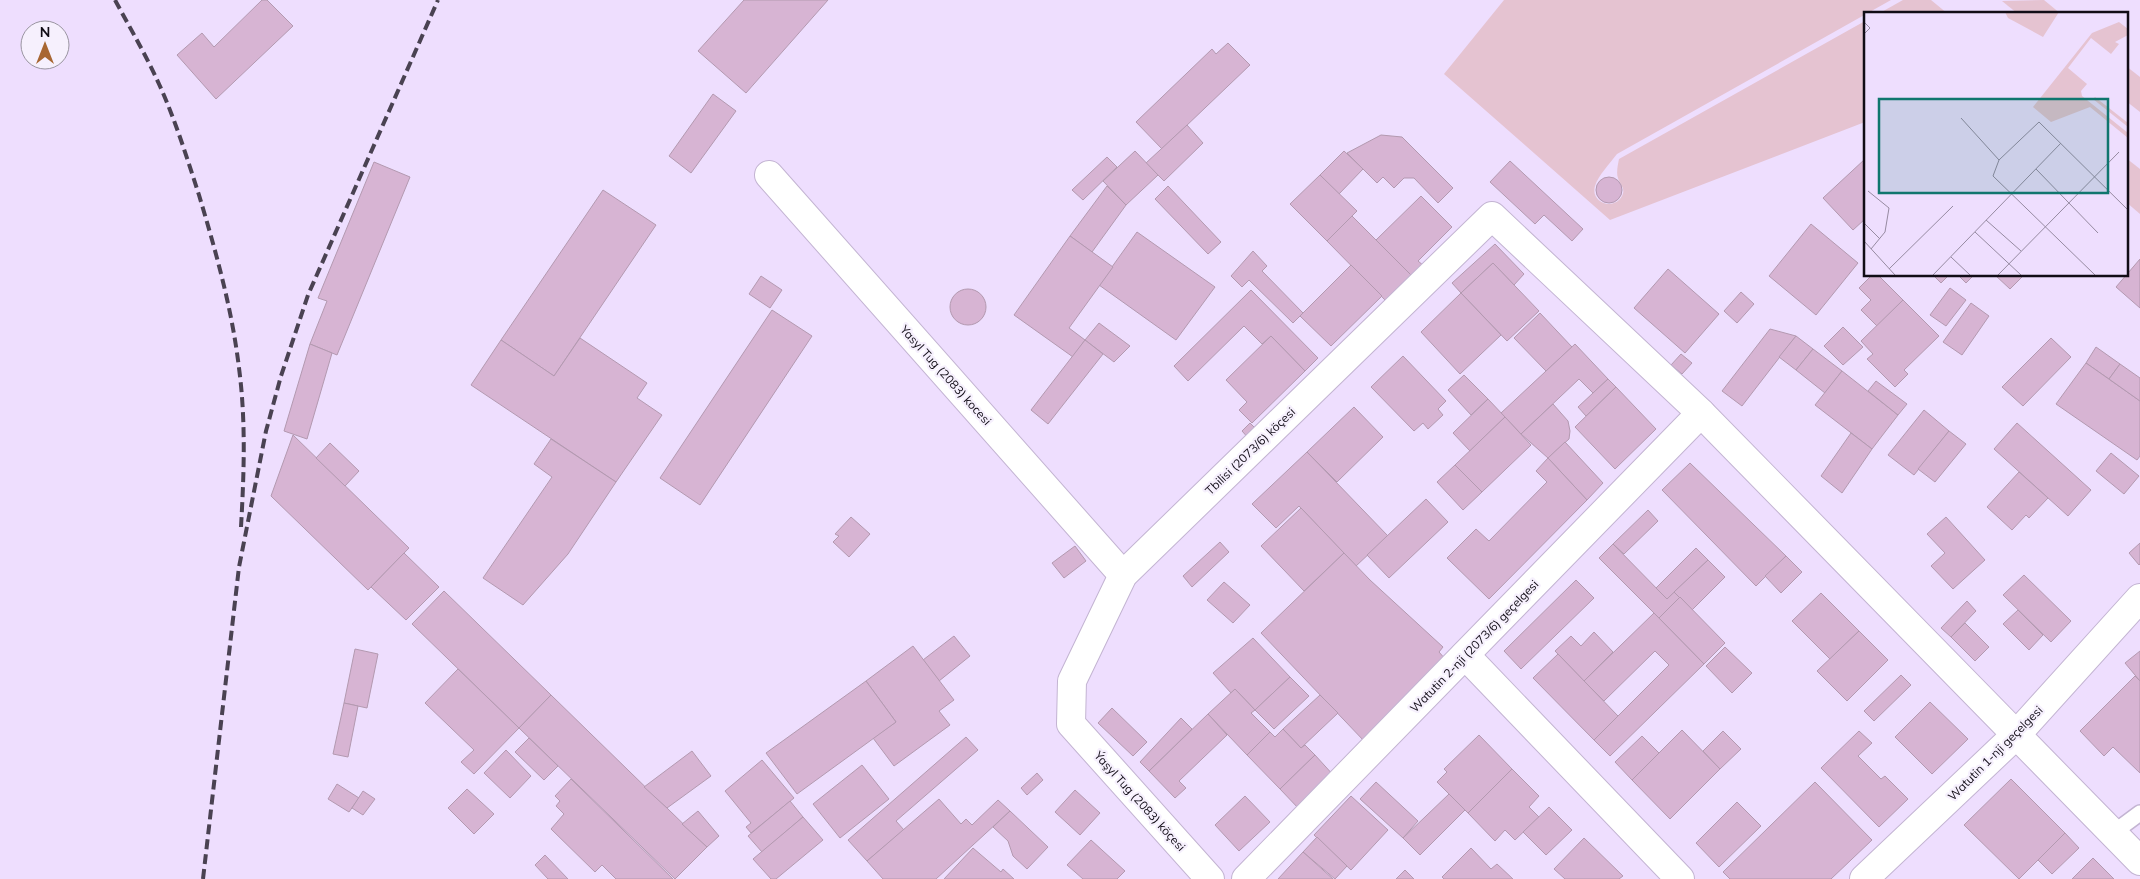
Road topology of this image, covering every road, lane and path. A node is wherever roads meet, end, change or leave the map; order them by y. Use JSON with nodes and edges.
{"nodes":[{"id":1,"x":769,"y":175,"type":"dead end"},
{"id":2,"x":1701,"y":414,"type":"junction"},
{"id":3,"x":1123,"y":575,"type":"junction"},
{"id":4,"x":2140,"y":598,"type":"edge"},
{"id":5,"x":1465,"y":655,"type":"junction"},
{"id":6,"x":1071,"y":724,"type":"joint"},
{"id":7,"x":2017,"y":734,"type":"junction"},
{"id":8,"x":2140,"y":813,"type":"edge"},
{"id":9,"x":2113,"y":833,"type":"junction"},
{"id":10,"x":2140,"y":861,"type":"edge"},
{"id":11,"x":1210,"y":879,"type":"edge"},
{"id":12,"x":1246,"y":879,"type":"edge"},
{"id":13,"x":1680,"y":879,"type":"edge"},
{"id":14,"x":1864,"y":879,"type":"edge"}],
"edges":[{"from":1,"to":3,"type":"street","name":"Yasyl Tug (2083) kocesi"},
{"from":2,"to":3,"type":"street","name":"Tbilisi (2073/6) köçesi"},
{"from":2,"to":5,"type":"street","name":"Watutin 2-nji (2073/6) geçelgesi"},
{"from":2,"to":7,"type":"street"},
{"from":3,"to":6,"type":"street","name":"Tbilisi (2073/6) köçesi"},
{"from":4,"to":7,"type":"street","name":"Watutin 1-nji geçelgesi"},
{"from":5,"to":12,"type":"street","name":"Watutin 2-nji (2073/6) geçelgesi"},
{"from":5,"to":13,"type":"street"},
{"from":6,"to":11,"type":"street","name":"Ýaşyl Tug (2083) köçesi"},
{"from":7,"to":9,"type":"street"},
{"from":7,"to":14,"type":"street","name":"Watutin 1-nji geçelgesi"},
{"from":8,"to":9,"type":"lane"},
{"from":9,"to":10,"type":"street"}]}
